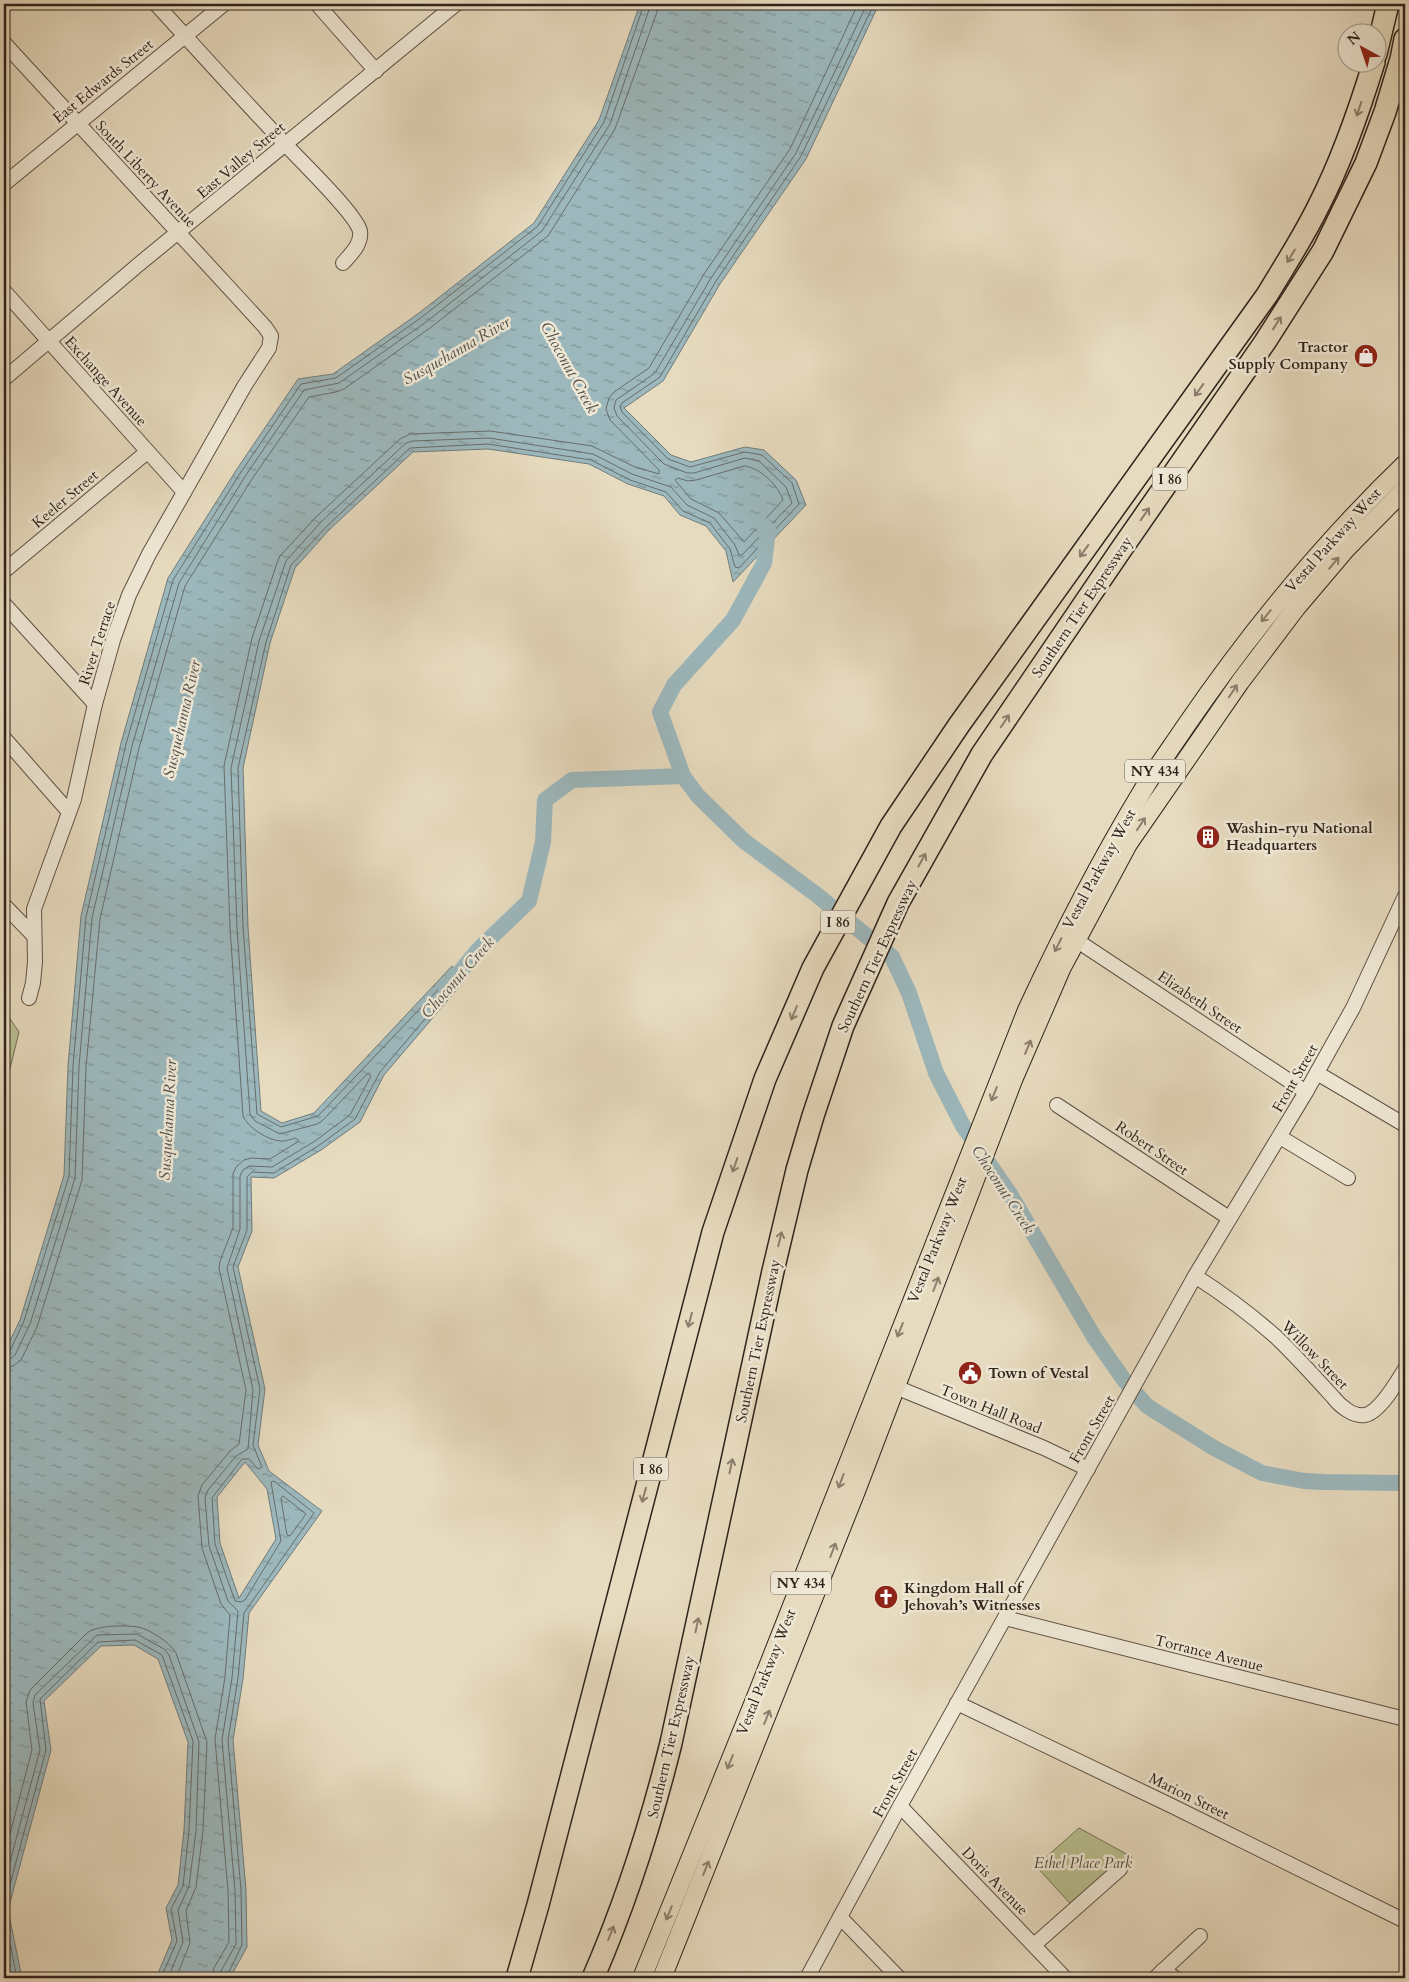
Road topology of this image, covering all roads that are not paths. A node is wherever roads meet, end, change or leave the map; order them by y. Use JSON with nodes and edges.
{"nodes":[{"id":1,"x":156,"y":4,"type":"edge"},
{"id":2,"x":224,"y":4,"type":"edge"},
{"id":3,"x":316,"y":4,"type":"edge"},
{"id":4,"x":456,"y":4,"type":"edge"},
{"id":5,"x":1388,"y":4,"type":"edge"},
{"id":6,"x":1384,"y":22,"type":"edge"},
{"id":7,"x":185,"y":36,"type":"junction"},
{"id":8,"x":1405,"y":38,"type":"edge"},
{"id":9,"x":4,"y":43,"type":"edge"},
{"id":10,"x":376,"y":70,"type":"junction"},
{"id":11,"x":1371,"y":72,"type":"edge"},
{"id":12,"x":78,"y":124,"type":"junction"},
{"id":13,"x":285,"y":144,"type":"junction"},
{"id":14,"x":4,"y":184,"type":"edge"},
{"id":15,"x":178,"y":233,"type":"junction"},
{"id":16,"x":343,"y":263,"type":"dead end"},
{"id":17,"x":4,"y":291,"type":"edge"},
{"id":18,"x":266,"y":327,"type":"joint"},
{"id":19,"x":48,"y":341,"type":"junction"},
{"id":20,"x":4,"y":379,"type":"edge"},
{"id":21,"x":147,"y":452,"type":"junction"},
{"id":22,"x":1405,"y":464,"type":"edge"},
{"id":23,"x":1405,"y":489,"type":"edge"},
{"id":24,"x":184,"y":492,"type":"junction"},
{"id":25,"x":4,"y":571,"type":"edge"},
{"id":26,"x":4,"y":604,"type":"edge"},
{"id":27,"x":95,"y":704,"type":"junction"},
{"id":28,"x":4,"y":738,"type":"edge"},
{"id":29,"x":69,"y":812,"type":"junction"},
{"id":30,"x":1405,"y":896,"type":"edge"},
{"id":31,"x":4,"y":905,"type":"edge"},
{"id":32,"x":34,"y":936,"type":"junction"},
{"id":33,"x":1076,"y":940,"type":"junction"},
{"id":34,"x":29,"y":998,"type":"dead end"},
{"id":35,"x":1317,"y":1073,"type":"junction"},
{"id":36,"x":1306,"y":1092,"type":"junction"},
{"id":37,"x":1057,"y":1105,"type":"dead end"},
{"id":38,"x":1405,"y":1125,"type":"edge"},
{"id":39,"x":985,"y":1134,"type":"junction"},
{"id":40,"x":1280,"y":1137,"type":"junction"},
{"id":41,"x":1348,"y":1178,"type":"dead end"},
{"id":42,"x":1229,"y":1218,"type":"junction"},
{"id":43,"x":1195,"y":1276,"type":"junction"},
{"id":44,"x":1405,"y":1370,"type":"edge"},
{"id":45,"x":880,"y":1381,"type":"junction"},
{"id":46,"x":897,"y":1387,"type":"junction"},
{"id":47,"x":1088,"y":1470,"type":"junction"},
{"id":48,"x":1006,"y":1618,"type":"junction"},
{"id":49,"x":958,"y":1703,"type":"junction"},
{"id":50,"x":1405,"y":1718,"type":"edge"},
{"id":51,"x":900,"y":1806,"type":"junction"},
{"id":52,"x":1120,"y":1869,"type":"dead end"},
{"id":53,"x":840,"y":1917,"type":"junction"},
{"id":54,"x":1405,"y":1921,"type":"edge"},
{"id":55,"x":1200,"y":1936,"type":"dead end"},
{"id":56,"x":1034,"y":1945,"type":"junction"},
{"id":57,"x":1164,"y":1976,"type":"edge"},
{"id":58,"x":517,"y":1978,"type":"edge"},
{"id":59,"x":593,"y":1978,"type":"edge"},
{"id":60,"x":642,"y":1978,"type":"edge"},
{"id":61,"x":662,"y":1978,"type":"edge"},
{"id":62,"x":807,"y":1978,"type":"edge"},
{"id":63,"x":899,"y":1978,"type":"edge"},
{"id":64,"x":1065,"y":1978,"type":"edge"}],
"edges":[{"from":1,"to":7,"type":"street"},
{"from":2,"to":7,"type":"street","name":"East Edwards Street"},
{"from":3,"to":10,"type":"street"},
{"from":4,"to":10,"type":"street","name":"East Valley Street"},
{"from":5,"to":6,"type":"highway"},
{"from":7,"to":12,"type":"street","name":"East Edwards Street"},
{"from":7,"to":13,"type":"street"},
{"from":59,"to":8,"type":"highway","name":"Southern Tier Expressway","number":"I 86","one_way":true},
{"from":9,"to":12,"type":"street","name":"South Liberty Avenue"},
{"from":10,"to":13,"type":"street","name":"East Valley Street"},
{"from":11,"to":58,"type":"highway","name":"Southern Tier Expressway","number":"I 86","one_way":true},
{"from":12,"to":14,"type":"street","name":"East Edwards Street"},
{"from":12,"to":15,"type":"street","name":"South Liberty Avenue"},
{"from":13,"to":15,"type":"street","name":"East Valley Street"},
{"from":13,"to":16,"type":"street"},
{"from":15,"to":18,"type":"street","name":"South Liberty Avenue"},
{"from":15,"to":19,"type":"street","name":"East Valley Street"},
{"from":17,"to":19,"type":"street","name":"Exchange Avenue"},
{"from":18,"to":24,"type":"street","name":"River Terrace"},
{"from":19,"to":20,"type":"street","name":"East Valley Street"},
{"from":19,"to":21,"type":"street","name":"Exchange Avenue"},
{"from":21,"to":24,"type":"street","name":"Exchange Avenue"},
{"from":21,"to":25,"type":"street","name":"Keeler Street"},
{"from":22,"to":39,"type":"main road","name":"Vestal Parkway West","number":"NY 434","one_way":true},
{"from":33,"to":23,"type":"main road","name":"Vestal Parkway West","number":"NY 434","one_way":true},
{"from":24,"to":27,"type":"street","name":"River Terrace"},
{"from":26,"to":27,"type":"street"},
{"from":27,"to":29,"type":"street","name":"River Terrace"},
{"from":28,"to":29,"type":"street"},
{"from":29,"to":32,"type":"street","name":"River Terrace"},
{"from":30,"to":35,"type":"street","name":"Front Street"},
{"from":31,"to":32,"type":"street"},
{"from":32,"to":34,"type":"street","name":"River Terrace"},
{"from":33,"to":36,"type":"street","name":"Elizabeth Street"},
{"from":39,"to":33,"type":"main road","name":"Vestal Parkway West","number":"NY 434","one_way":true},
{"from":35,"to":36,"type":"street","name":"Front Street"},
{"from":35,"to":38,"type":"street"},
{"from":36,"to":40,"type":"street","name":"Front Street"},
{"from":37,"to":42,"type":"street","name":"Robert Street"},
{"from":39,"to":45,"type":"main road","name":"Vestal Parkway West","number":"NY 434","one_way":true},
{"from":46,"to":39,"type":"main road","name":"Vestal Parkway West","number":"NY 434","one_way":true},
{"from":40,"to":41,"type":"street"},
{"from":40,"to":42,"type":"street","name":"Front Street"},
{"from":42,"to":43,"type":"street","name":"Front Street"},
{"from":43,"to":44,"type":"street","name":"Willow Street"},
{"from":43,"to":47,"type":"street","name":"Front Street"},
{"from":45,"to":46,"type":"street","name":"Town Hall Road"},
{"from":45,"to":60,"type":"main road","name":"Vestal Parkway West","number":"NY 434","one_way":true},
{"from":46,"to":47,"type":"street","name":"Town Hall Road"},
{"from":61,"to":46,"type":"main road","name":"Vestal Parkway West","number":"NY 434","one_way":true},
{"from":47,"to":48,"type":"street","name":"Front Street"},
{"from":48,"to":49,"type":"street","name":"Front Street"},
{"from":48,"to":50,"type":"street","name":"Torrance Avenue"},
{"from":49,"to":51,"type":"street","name":"Front Street"},
{"from":49,"to":54,"type":"street","name":"Marion Street"},
{"from":51,"to":53,"type":"street","name":"Front Street"},
{"from":51,"to":56,"type":"street","name":"Doris Avenue"},
{"from":52,"to":56,"type":"street"},
{"from":53,"to":62,"type":"street","name":"Front Street"},
{"from":53,"to":63,"type":"street"},
{"from":55,"to":57,"type":"street"},
{"from":56,"to":64,"type":"street","name":"Doris Avenue"}]}
